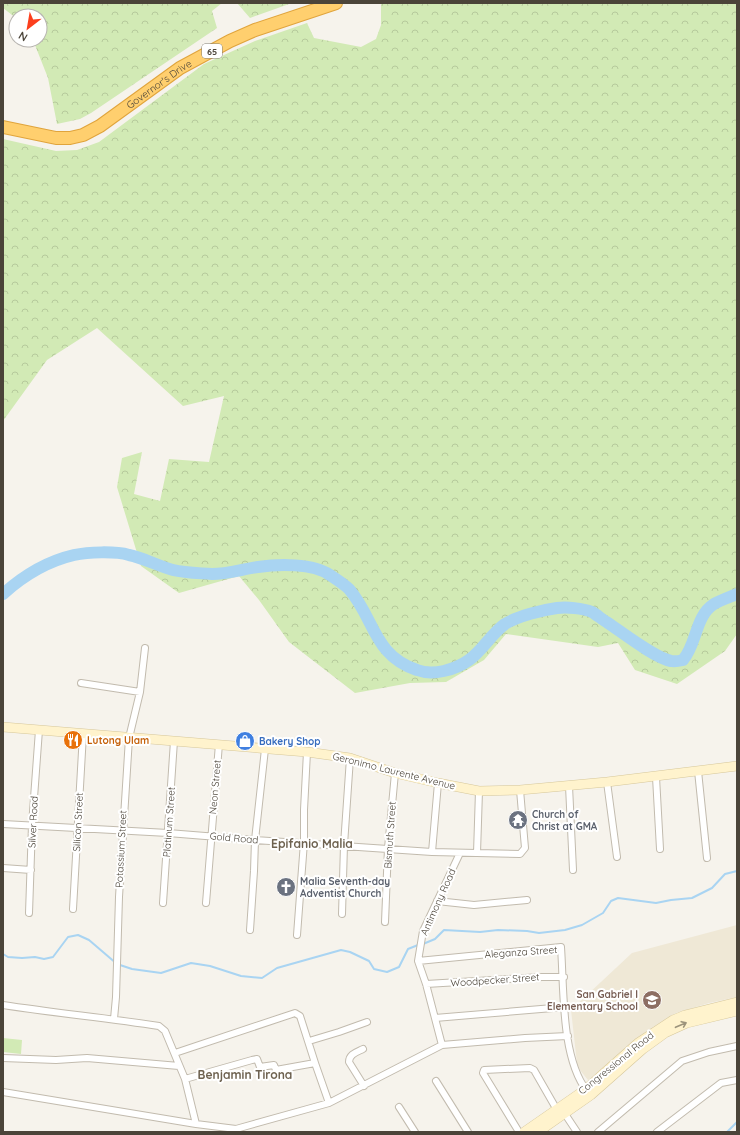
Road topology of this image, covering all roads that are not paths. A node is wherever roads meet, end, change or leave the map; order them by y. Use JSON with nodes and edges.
{"nodes":[{"id":1,"x":336,"y":3,"type":"edge"},
{"id":2,"x":3,"y":127,"type":"edge"},
{"id":3,"x":145,"y":648,"type":"dead end"},
{"id":4,"x":81,"y":683,"type":"dead end"},
{"id":5,"x":140,"y":692,"type":"junction"},
{"id":6,"x":3,"y":727,"type":"edge"},
{"id":7,"x":39,"y":730,"type":"junction"},
{"id":8,"x":83,"y":734,"type":"junction"},
{"id":9,"x":129,"y":738,"type":"junction"},
{"id":10,"x":174,"y":740,"type":"junction"},
{"id":11,"x":219,"y":744,"type":"junction"},
{"id":12,"x":265,"y":749,"type":"junction"},
{"id":13,"x":307,"y":752,"type":"junction"},
{"id":14,"x":350,"y":758,"type":"junction"},
{"id":15,"x":737,"y":766,"type":"edge"},
{"id":16,"x":698,"y":771,"type":"junction"},
{"id":17,"x":395,"y":773,"type":"junction"},
{"id":18,"x":656,"y":777,"type":"junction"},
{"id":19,"x":607,"y":782,"type":"junction"},
{"id":20,"x":438,"y":783,"type":"junction"},
{"id":21,"x":569,"y":786,"type":"junction"},
{"id":22,"x":520,"y":790,"type":"junction"},
{"id":23,"x":479,"y":791,"type":"junction"},
{"id":24,"x":3,"y":824,"type":"edge"},
{"id":25,"x":32,"y":825,"type":"junction"},
{"id":26,"x":78,"y":828,"type":"junction"},
{"id":27,"x":122,"y":830,"type":"junction"},
{"id":28,"x":168,"y":832,"type":"junction"},
{"id":29,"x":211,"y":836,"type":"junction"},
{"id":30,"x":255,"y":840,"type":"junction"},
{"id":31,"x":304,"y":842,"type":"junction"},
{"id":32,"x":344,"y":845,"type":"junction"},
{"id":33,"x":388,"y":848,"type":"junction"},
{"id":34,"x":660,"y":849,"type":"dead end"},
{"id":35,"x":432,"y":852,"type":"junction"},
{"id":36,"x":460,"y":853,"type":"junction"},
{"id":37,"x":477,"y":853,"type":"junction"},
{"id":38,"x":617,"y":857,"type":"dead end"},
{"id":39,"x":707,"y":858,"type":"dead end"},
{"id":40,"x":3,"y":868,"type":"edge"},
{"id":41,"x":31,"y":870,"type":"junction"},
{"id":42,"x":573,"y":870,"type":"dead end"},
{"id":43,"x":527,"y":900,"type":"dead end"},
{"id":44,"x":437,"y":901,"type":"junction"},
{"id":45,"x":163,"y":903,"type":"dead end"},
{"id":46,"x":206,"y":903,"type":"dead end"},
{"id":47,"x":74,"y":909,"type":"dead end"},
{"id":48,"x":29,"y":913,"type":"dead end"},
{"id":49,"x":342,"y":914,"type":"dead end"},
{"id":50,"x":385,"y":922,"type":"dead end"},
{"id":51,"x":250,"y":930,"type":"dead end"},
{"id":52,"x":297,"y":935,"type":"dead end"},
{"id":53,"x":418,"y":961,"type":"junction"},
{"id":54,"x":564,"y":977,"type":"junction"},
{"id":55,"x":426,"y":984,"type":"junction"},
{"id":56,"x":737,"y":1002,"type":"edge"},
{"id":57,"x":3,"y":1005,"type":"edge"},
{"id":58,"x":565,"y":1006,"type":"junction"},
{"id":59,"x":737,"y":1011,"type":"edge"},
{"id":60,"x":435,"y":1018,"type":"junction"},
{"id":61,"x":114,"y":1019,"type":"junction"},
{"id":62,"x":367,"y":1022,"type":"dead end"},
{"id":63,"x":568,"y":1036,"type":"junction"},
{"id":64,"x":308,"y":1041,"type":"junction"},
{"id":65,"x":442,"y":1045,"type":"junction"},
{"id":66,"x":737,"y":1046,"type":"edge"},
{"id":67,"x":363,"y":1049,"type":"dead end"},
{"id":68,"x":175,"y":1053,"type":"junction"},
{"id":69,"x":3,"y":1058,"type":"edge"},
{"id":70,"x":315,"y":1063,"type":"junction"},
{"id":71,"x":179,"y":1066,"type":"junction"},
{"id":72,"x":185,"y":1079,"type":"junction"},
{"id":73,"x":737,"y":1080,"type":"edge"},
{"id":74,"x":436,"y":1081,"type":"dead end"},
{"id":75,"x":364,"y":1086,"type":"junction"},
{"id":76,"x":3,"y":1092,"type":"edge"},
{"id":77,"x":588,"y":1092,"type":"junction"},
{"id":78,"x":329,"y":1103,"type":"junction"},
{"id":79,"x":399,"y":1107,"type":"dead end"},
{"id":80,"x":561,"y":1112,"type":"junction"},
{"id":81,"x":546,"y":1122,"type":"junction"},
{"id":82,"x":196,"y":1124,"type":"junction"},
{"id":83,"x":415,"y":1132,"type":"edge"},
{"id":84,"x":468,"y":1132,"type":"edge"},
{"id":85,"x":519,"y":1132,"type":"edge"},
{"id":86,"x":524,"y":1132,"type":"edge"},
{"id":87,"x":538,"y":1132,"type":"edge"},
{"id":88,"x":577,"y":1132,"type":"edge"},
{"id":89,"x":598,"y":1132,"type":"edge"},
{"id":90,"x":657,"y":1132,"type":"edge"}],
"edges":[{"from":1,"to":2,"type":"highway","name":"Governor's Drive","number":"65"},
{"from":3,"to":5,"type":"street","name":"Potassium Street"},
{"from":4,"to":5,"type":"street"},
{"from":5,"to":9,"type":"street","name":"Potassium Street"},
{"from":6,"to":7,"type":"street","name":"Geronimo Laurente Avenue"},
{"from":7,"to":8,"type":"street","name":"Geronimo Laurente Avenue"},
{"from":7,"to":25,"type":"street","name":"Silver Road"},
{"from":8,"to":9,"type":"street","name":"Geronimo Laurente Avenue"},
{"from":8,"to":26,"type":"street","name":"Silicon Street"},
{"from":9,"to":10,"type":"street","name":"Geronimo Laurente Avenue"},
{"from":9,"to":27,"type":"street","name":"Potassium Street"},
{"from":10,"to":11,"type":"street","name":"Geronimo Laurente Avenue"},
{"from":10,"to":28,"type":"street","name":"Platinum Street"},
{"from":11,"to":12,"type":"street","name":"Geronimo Laurente Avenue"},
{"from":11,"to":29,"type":"street","name":"Neon Street"},
{"from":12,"to":13,"type":"street","name":"Geronimo Laurente Avenue"},
{"from":12,"to":30,"type":"street"},
{"from":13,"to":14,"type":"street","name":"Geronimo Laurente Avenue"},
{"from":13,"to":31,"type":"street"},
{"from":14,"to":17,"type":"street","name":"Geronimo Laurente Avenue"},
{"from":14,"to":32,"type":"street"},
{"from":15,"to":16,"type":"street","name":"Geronimo Laurente Avenue"},
{"from":16,"to":18,"type":"street","name":"Geronimo Laurente Avenue"},
{"from":16,"to":39,"type":"street"},
{"from":17,"to":20,"type":"street","name":"Geronimo Laurente Avenue"},
{"from":17,"to":33,"type":"street","name":"Bismuth Street"},
{"from":18,"to":19,"type":"street","name":"Geronimo Laurente Avenue"},
{"from":18,"to":34,"type":"street"},
{"from":19,"to":21,"type":"street","name":"Geronimo Laurente Avenue"},
{"from":19,"to":38,"type":"street"},
{"from":20,"to":23,"type":"street","name":"Geronimo Laurente Avenue"},
{"from":20,"to":35,"type":"street"},
{"from":21,"to":22,"type":"street","name":"Geronimo Laurente Avenue"},
{"from":21,"to":42,"type":"street"},
{"from":22,"to":23,"type":"street","name":"Geronimo Laurente Avenue"},
{"from":22,"to":37,"type":"street"},
{"from":23,"to":37,"type":"street"},
{"from":24,"to":25,"type":"street","name":"Gold Road"},
{"from":25,"to":26,"type":"street","name":"Gold Road"},
{"from":25,"to":41,"type":"street","name":"Silver Road"},
{"from":26,"to":27,"type":"street","name":"Gold Road"},
{"from":26,"to":47,"type":"street","name":"Silicon Street"},
{"from":27,"to":28,"type":"street","name":"Gold Road"},
{"from":27,"to":61,"type":"street","name":"Potassium Street"},
{"from":28,"to":29,"type":"street","name":"Gold Road"},
{"from":28,"to":45,"type":"street","name":"Platinum Street"},
{"from":29,"to":30,"type":"street","name":"Gold Road"},
{"from":29,"to":46,"type":"street","name":"Neon Street"},
{"from":30,"to":31,"type":"street","name":"Gold Road"},
{"from":30,"to":51,"type":"street"},
{"from":31,"to":32,"type":"street","name":"Gold Road"},
{"from":31,"to":52,"type":"street"},
{"from":32,"to":33,"type":"street","name":"Gold Road"},
{"from":32,"to":49,"type":"street"},
{"from":33,"to":35,"type":"street","name":"Gold Road"},
{"from":33,"to":50,"type":"street","name":"Bismuth Street"},
{"from":35,"to":36,"type":"street","name":"Gold Road"},
{"from":36,"to":37,"type":"street","name":"Gold Road"},
{"from":36,"to":44,"type":"street","name":"Antimony Road"},
{"from":40,"to":41,"type":"street"},
{"from":41,"to":48,"type":"street","name":"Silver Road"},
{"from":43,"to":44,"type":"street"},
{"from":44,"to":53,"type":"street","name":"Antimony Road"},
{"from":53,"to":54,"type":"street","name":"Aleganza Street"},
{"from":53,"to":55,"type":"street","name":"Antimony Road"},
{"from":54,"to":55,"type":"street","name":"Woodpecker Street"},
{"from":54,"to":58,"type":"street","name":"Aleganza Street"},
{"from":55,"to":60,"type":"street","name":"Antimony Road"},
{"from":56,"to":77,"type":"street","name":"Congressional Road"},
{"from":57,"to":61,"type":"street"},
{"from":58,"to":60,"type":"street"},
{"from":58,"to":63,"type":"street","name":"Aleganza Street"},
{"from":77,"to":59,"type":"street","name":"Congressional Road","one_way":true},
{"from":60,"to":65,"type":"street","name":"Antimony Road"},
{"from":61,"to":68,"type":"street"},
{"from":62,"to":64,"type":"street"},
{"from":63,"to":65,"type":"street"},
{"from":63,"to":77,"type":"street","name":"Aleganza Street"},
{"from":64,"to":68,"type":"street"},
{"from":64,"to":70,"type":"street"},
{"from":65,"to":75,"type":"street"},
{"from":66,"to":89,"type":"street"},
{"from":67,"to":75,"type":"street"},
{"from":68,"to":71,"type":"street"},
{"from":69,"to":71,"type":"street"},
{"from":70,"to":72,"type":"street"},
{"from":70,"to":78,"type":"street"},
{"from":71,"to":72,"type":"street"},
{"from":72,"to":82,"type":"street"},
{"from":73,"to":90,"type":"street"},
{"from":74,"to":84,"type":"street"},
{"from":75,"to":78,"type":"street"},
{"from":76,"to":82,"type":"street"},
{"from":77,"to":80,"type":"street","name":"Congressional Road"},
{"from":78,"to":82,"type":"street"},
{"from":79,"to":83,"type":"street"},
{"from":80,"to":81,"type":"street","name":"Congressional Road"},
{"from":80,"to":85,"type":"street"},
{"from":80,"to":88,"type":"street"},
{"from":81,"to":86,"type":"street","name":"Congressional Road"},
{"from":81,"to":87,"type":"street","name":"Congressional Road"}]}
